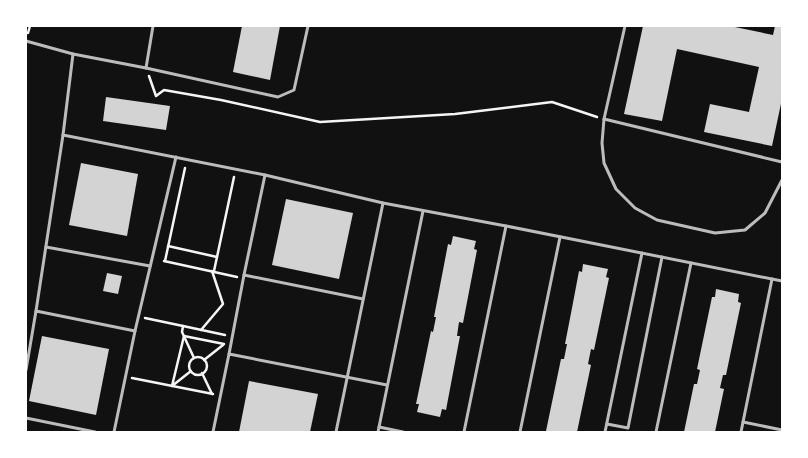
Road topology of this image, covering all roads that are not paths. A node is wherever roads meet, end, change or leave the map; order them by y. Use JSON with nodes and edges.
{"nodes":[{"id":1,"x":153,"y":26,"type":"edge"},
{"id":2,"x":308,"y":26,"type":"edge"},
{"id":3,"x":625,"y":26,"type":"edge"},
{"id":4,"x":26,"y":41,"type":"edge"},
{"id":5,"x":74,"y":54,"type":"junction"},
{"id":6,"x":146,"y":68,"type":"junction"},
{"id":7,"x":604,"y":119,"type":"junction"},
{"id":8,"x":63,"y":135,"type":"junction"},
{"id":9,"x":176,"y":157,"type":"junction"},
{"id":10,"x":782,"y":162,"type":"edge"},
{"id":11,"x":265,"y":175,"type":"junction"},
{"id":12,"x":782,"y":180,"type":"edge"},
{"id":13,"x":383,"y":203,"type":"junction"},
{"id":14,"x":422,"y":211,"type":"junction"},
{"id":15,"x":506,"y":226,"type":"junction"},
{"id":16,"x":560,"y":237,"type":"junction"},
{"id":17,"x":46,"y":247,"type":"junction"},
{"id":18,"x":642,"y":253,"type":"junction"},
{"id":19,"x":662,"y":257,"type":"junction"},
{"id":20,"x":691,"y":263,"type":"junction"},
{"id":21,"x":150,"y":266,"type":"junction"},
{"id":22,"x":244,"y":276,"type":"junction"},
{"id":23,"x":772,"y":279,"type":"junction"},
{"id":24,"x":782,"y":281,"type":"edge"},
{"id":25,"x":363,"y":299,"type":"junction"},
{"id":26,"x":36,"y":311,"type":"junction"},
{"id":27,"x":135,"y":331,"type":"junction"},
{"id":28,"x":229,"y":354,"type":"junction"},
{"id":29,"x":26,"y":370,"type":"edge"},
{"id":30,"x":347,"y":377,"type":"junction"},
{"id":31,"x":387,"y":385,"type":"junction"},
{"id":32,"x":26,"y":418,"type":"edge"},
{"id":33,"x":743,"y":422,"type":"junction"},
{"id":34,"x":607,"y":424,"type":"junction"},
{"id":35,"x":379,"y":427,"type":"junction"},
{"id":36,"x":782,"y":430,"type":"edge"},
{"id":37,"x":95,"y":432,"type":"edge"},
{"id":38,"x":114,"y":432,"type":"edge"},
{"id":39,"x":213,"y":432,"type":"edge"},
{"id":40,"x":336,"y":432,"type":"edge"},
{"id":41,"x":378,"y":432,"type":"edge"},
{"id":42,"x":403,"y":432,"type":"edge"},
{"id":43,"x":464,"y":432,"type":"edge"},
{"id":44,"x":520,"y":432,"type":"edge"},
{"id":45,"x":605,"y":432,"type":"edge"},
{"id":46,"x":656,"y":432,"type":"edge"},
{"id":47,"x":740,"y":432,"type":"edge"}],
"edges":[{"from":1,"to":6,"type":"lane"},
{"from":2,"to":6,"type":"lane"},
{"from":3,"to":7,"type":"lane"},
{"from":4,"to":5,"type":"lane"},
{"from":5,"to":6,"type":"lane"},
{"from":5,"to":8,"type":"lane"},
{"from":7,"to":10,"type":"lane"},
{"from":7,"to":12,"type":"lane"},
{"from":8,"to":9,"type":"lane"},
{"from":8,"to":17,"type":"lane"},
{"from":9,"to":11,"type":"lane"},
{"from":9,"to":21,"type":"lane"},
{"from":11,"to":13,"type":"lane"},
{"from":11,"to":22,"type":"lane"},
{"from":13,"to":14,"type":"lane"},
{"from":13,"to":25,"type":"lane"},
{"from":14,"to":15,"type":"lane"},
{"from":14,"to":31,"type":"lane"},
{"from":15,"to":16,"type":"lane"},
{"from":15,"to":43,"type":"lane"},
{"from":16,"to":18,"type":"lane"},
{"from":16,"to":44,"type":"lane"},
{"from":17,"to":21,"type":"lane"},
{"from":17,"to":26,"type":"lane"},
{"from":18,"to":19,"type":"lane"},
{"from":18,"to":34,"type":"lane"},
{"from":19,"to":20,"type":"lane"},
{"from":19,"to":34,"type":"lane"},
{"from":20,"to":23,"type":"lane"},
{"from":20,"to":46,"type":"lane"},
{"from":21,"to":27,"type":"lane"},
{"from":22,"to":25,"type":"lane"},
{"from":22,"to":28,"type":"lane"},
{"from":23,"to":24,"type":"lane"},
{"from":23,"to":33,"type":"lane"},
{"from":25,"to":30,"type":"lane"},
{"from":26,"to":27,"type":"lane"},
{"from":26,"to":29,"type":"lane"},
{"from":27,"to":38,"type":"lane"},
{"from":28,"to":30,"type":"lane"},
{"from":28,"to":39,"type":"lane"},
{"from":30,"to":31,"type":"lane"},
{"from":30,"to":40,"type":"lane"},
{"from":31,"to":35,"type":"lane"},
{"from":32,"to":37,"type":"lane"},
{"from":33,"to":36,"type":"lane"},
{"from":33,"to":47,"type":"lane"},
{"from":34,"to":45,"type":"lane"},
{"from":35,"to":41,"type":"lane"},
{"from":35,"to":42,"type":"lane"}]}
